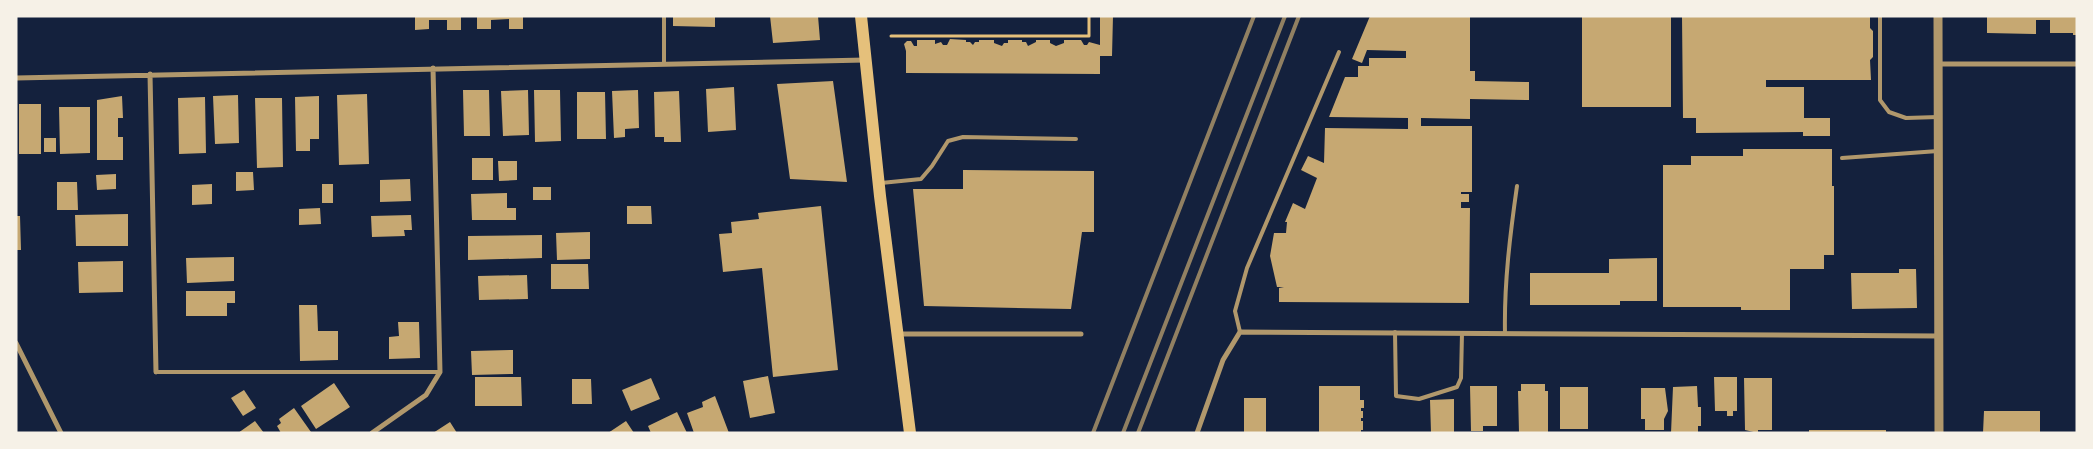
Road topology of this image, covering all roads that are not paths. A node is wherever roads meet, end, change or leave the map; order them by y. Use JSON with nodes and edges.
{"nodes":[{"id":1,"x":664,"y":16,"type":"edge"},
{"id":2,"x":861,"y":16,"type":"edge"},
{"id":3,"x":1880,"y":16,"type":"edge"},
{"id":4,"x":1938,"y":16,"type":"edge"},
{"id":5,"x":1339,"y":52,"type":"dead end"},
{"id":6,"x":865,"y":60,"type":"junction"},
{"id":7,"x":664,"y":64,"type":"junction"},
{"id":8,"x":1938,"y":64,"type":"junction"},
{"id":9,"x":2077,"y":64,"type":"edge"},
{"id":10,"x":433,"y":68,"type":"junction"},
{"id":11,"x":150,"y":74,"type":"junction"},
{"id":12,"x":16,"y":78,"type":"edge"},
{"id":13,"x":1938,"y":117,"type":"junction"},
{"id":14,"x":1076,"y":139,"type":"dead end"},
{"id":15,"x":1938,"y":151,"type":"junction"},
{"id":16,"x":1842,"y":158,"type":"dead end"},
{"id":17,"x":879,"y":184,"type":"junction"},
{"id":18,"x":1517,"y":186,"type":"dead end"},
{"id":19,"x":1240,"y":332,"type":"junction"},
{"id":20,"x":1395,"y":332,"type":"junction"},
{"id":21,"x":1462,"y":333,"type":"junction"},
{"id":22,"x":1505,"y":333,"type":"junction"},
{"id":23,"x":898,"y":334,"type":"junction"},
{"id":24,"x":1081,"y":334,"type":"dead end"},
{"id":25,"x":1938,"y":336,"type":"junction"},
{"id":26,"x":16,"y":343,"type":"edge"},
{"id":27,"x":156,"y":372,"type":"joint"},
{"id":28,"x":440,"y":372,"type":"junction"},
{"id":29,"x":61,"y":433,"type":"edge"},
{"id":30,"x":372,"y":433,"type":"edge"},
{"id":31,"x":910,"y":433,"type":"edge"},
{"id":32,"x":1197,"y":433,"type":"edge"},
{"id":33,"x":1939,"y":433,"type":"edge"}],
"edges":[{"from":1,"to":7,"type":"lane"},
{"from":2,"to":6,"type":"main road"},
{"from":3,"to":13,"type":"lane"},
{"from":4,"to":8,"type":"street"},
{"from":5,"to":19,"type":"lane"},
{"from":6,"to":7,"type":"street"},
{"from":6,"to":17,"type":"main road"},
{"from":7,"to":10,"type":"street"},
{"from":8,"to":9,"type":"street"},
{"from":8,"to":13,"type":"street"},
{"from":10,"to":11,"type":"street"},
{"from":10,"to":28,"type":"street"},
{"from":11,"to":12,"type":"street"},
{"from":11,"to":27,"type":"street"},
{"from":13,"to":15,"type":"street"},
{"from":14,"to":17,"type":"lane"},
{"from":15,"to":16,"type":"lane"},
{"from":15,"to":25,"type":"street"},
{"from":17,"to":23,"type":"main road"},
{"from":18,"to":22,"type":"lane"},
{"from":19,"to":20,"type":"street"},
{"from":19,"to":32,"type":"street"},
{"from":20,"to":21,"type":"street"},
{"from":20,"to":21,"type":"lane"},
{"from":21,"to":22,"type":"street"},
{"from":22,"to":25,"type":"street"},
{"from":23,"to":24,"type":"street"},
{"from":23,"to":31,"type":"main road"},
{"from":25,"to":33,"type":"street"},
{"from":26,"to":29,"type":"street"},
{"from":27,"to":28,"type":"lane"},
{"from":28,"to":30,"type":"street"}]}
